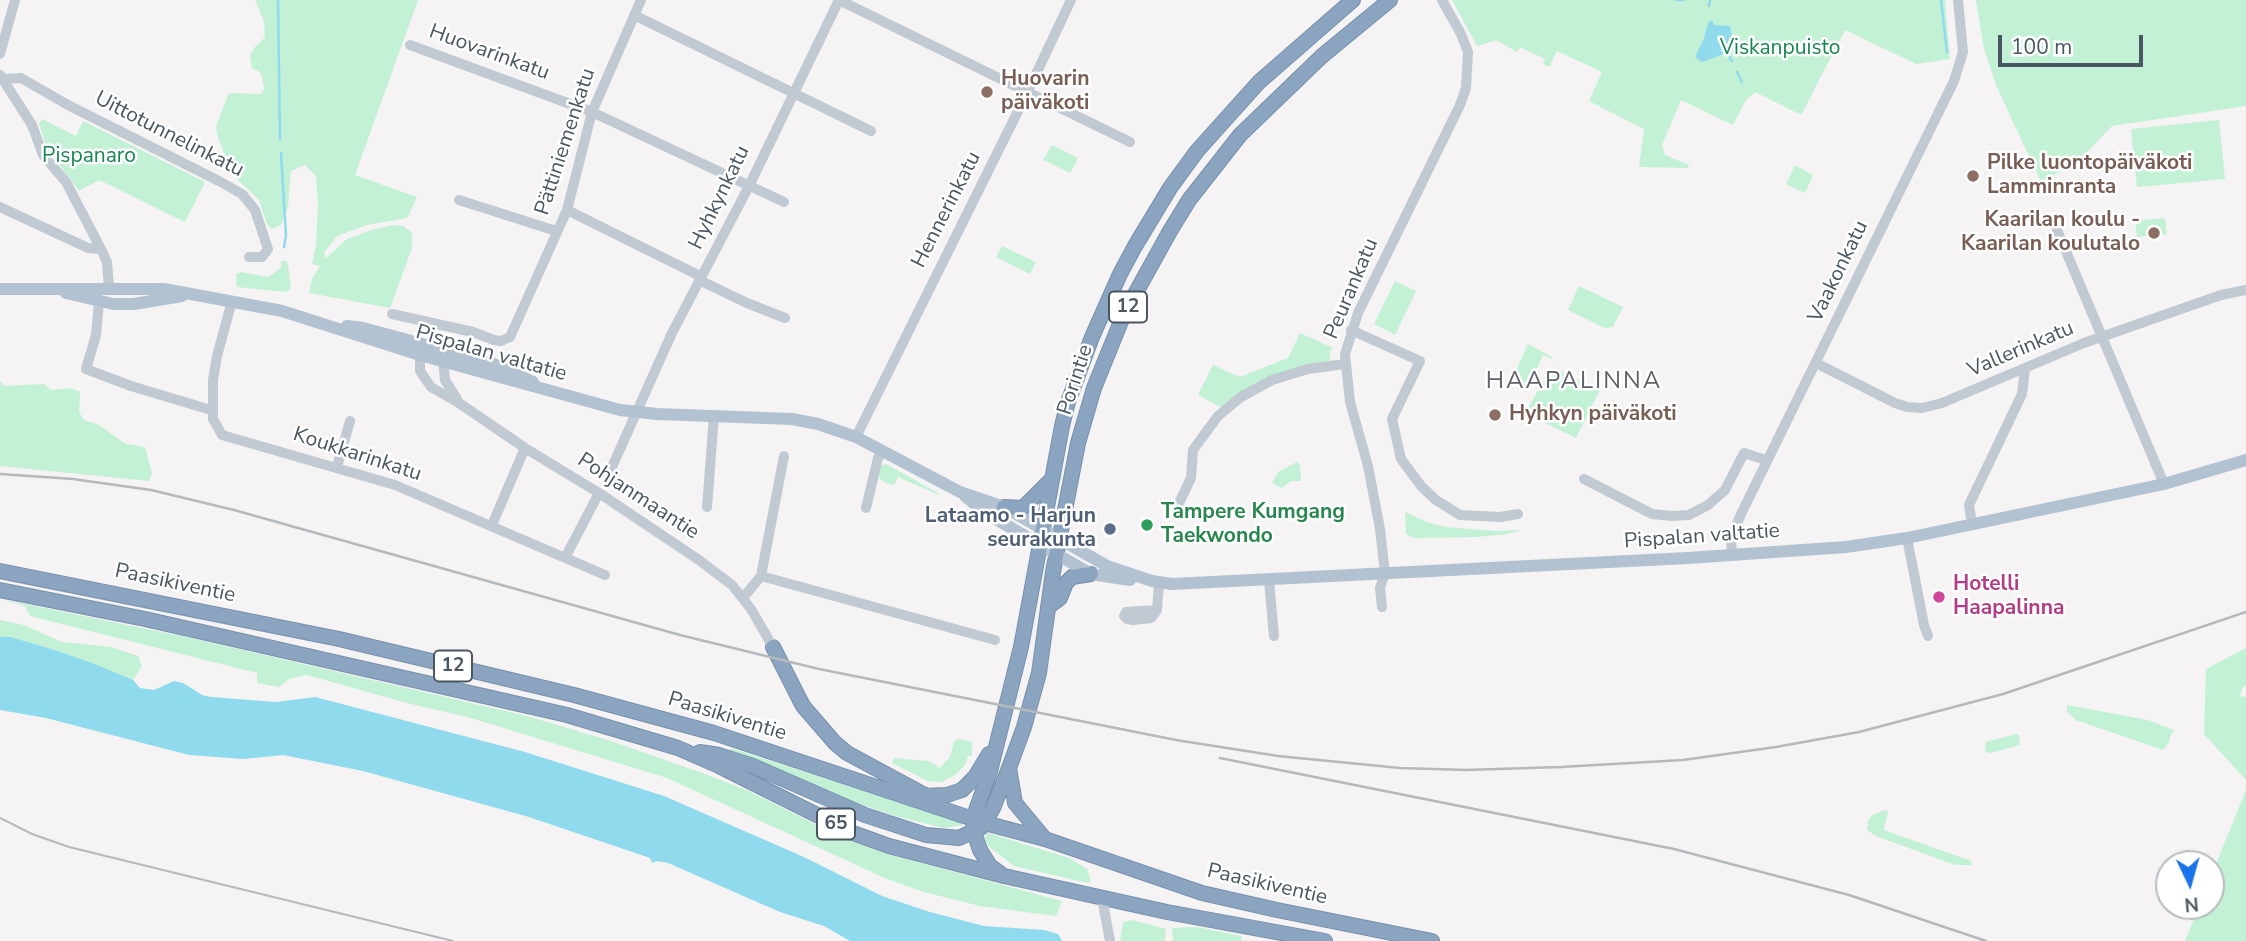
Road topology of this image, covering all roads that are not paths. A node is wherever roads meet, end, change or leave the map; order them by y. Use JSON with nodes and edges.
{"nodes":[{"id":1,"x":15,"y":0,"type":"edge"},
{"id":2,"x":640,"y":0,"type":"edge"},
{"id":3,"x":839,"y":0,"type":"edge"},
{"id":4,"x":1071,"y":0,"type":"edge"},
{"id":5,"x":1353,"y":0,"type":"edge"},
{"id":6,"x":1390,"y":0,"type":"edge"},
{"id":7,"x":1442,"y":0,"type":"edge"},
{"id":8,"x":1958,"y":0,"type":"edge"},
{"id":9,"x":634,"y":15,"type":"junction"},
{"id":10,"x":410,"y":45,"type":"dead end"},
{"id":11,"x":0,"y":54,"type":"edge"},
{"id":12,"x":1,"y":77,"type":"edge"},
{"id":13,"x":793,"y":92,"type":"junction"},
{"id":14,"x":1027,"y":93,"type":"junction"},
{"id":15,"x":592,"y":112,"type":"junction"},
{"id":16,"x":871,"y":131,"type":"dead end"},
{"id":17,"x":1130,"y":142,"type":"dead end"},
{"id":18,"x":749,"y":186,"type":"junction"},
{"id":19,"x":459,"y":200,"type":"dead end"},
{"id":20,"x":784,"y":202,"type":"dead end"},
{"id":21,"x":0,"y":207,"type":"edge"},
{"id":22,"x":567,"y":210,"type":"junction"},
{"id":23,"x":2057,"y":230,"type":"dead end"},
{"id":24,"x":556,"y":231,"type":"junction"},
{"id":25,"x":101,"y":249,"type":"junction"},
{"id":26,"x":249,"y":257,"type":"dead end"},
{"id":27,"x":701,"y":279,"type":"junction"},
{"id":28,"x":109,"y":288,"type":"junction"},
{"id":29,"x":0,"y":289,"type":"edge"},
{"id":30,"x":56,"y":289,"type":"junction"},
{"id":31,"x":2246,"y":289,"type":"edge"},
{"id":32,"x":193,"y":295,"type":"junction"},
{"id":33,"x":232,"y":301,"type":"junction"},
{"id":34,"x":98,"y":306,"type":"junction"},
{"id":35,"x":392,"y":314,"type":"dead end"},
{"id":36,"x":785,"y":318,"type":"dead end"},
{"id":37,"x":328,"y":324,"type":"junction"},
{"id":38,"x":1351,"y":330,"type":"junction"},
{"id":39,"x":2101,"y":338,"type":"junction"},
{"id":40,"x":420,"y":355,"type":"junction"},
{"id":41,"x":443,"y":361,"type":"junction"},
{"id":42,"x":1816,"y":363,"type":"junction"},
{"id":43,"x":1345,"y":364,"type":"junction"},
{"id":44,"x":2025,"y":369,"type":"junction"},
{"id":45,"x":548,"y":392,"type":"junction"},
{"id":46,"x":459,"y":403,"type":"junction"},
{"id":47,"x":211,"y":410,"type":"junction"},
{"id":48,"x":638,"y":413,"type":"junction"},
{"id":49,"x":714,"y":416,"type":"junction"},
{"id":50,"x":349,"y":421,"type":"dead end"},
{"id":51,"x":856,"y":437,"type":"junction"},
{"id":52,"x":526,"y":448,"type":"junction"},
{"id":53,"x":882,"y":451,"type":"junction"},
{"id":54,"x":784,"y":456,"type":"dead end"},
{"id":55,"x":1766,"y":460,"type":"junction"},
{"id":56,"x":2246,"y":460,"type":"edge"},
{"id":57,"x":337,"y":467,"type":"junction"},
{"id":58,"x":612,"y":467,"type":"dead end"},
{"id":59,"x":1584,"y":480,"type":"dead end"},
{"id":60,"x":1050,"y":481,"type":"junction"},
{"id":61,"x":2164,"y":484,"type":"junction"},
{"id":62,"x":960,"y":492,"type":"junction"},
{"id":63,"x":599,"y":493,"type":"junction"},
{"id":64,"x":1179,"y":503,"type":"dead end"},
{"id":65,"x":707,"y":507,"type":"dead end"},
{"id":66,"x":866,"y":508,"type":"dead end"},
{"id":67,"x":1004,"y":508,"type":"junction"},
{"id":68,"x":1518,"y":514,"type":"dead end"},
{"id":69,"x":1972,"y":524,"type":"junction"},
{"id":70,"x":492,"y":525,"type":"junction"},
{"id":71,"x":1041,"y":537,"type":"junction"},
{"id":72,"x":1907,"y":538,"type":"junction"},
{"id":73,"x":1058,"y":548,"type":"junction"},
{"id":74,"x":566,"y":556,"type":"junction"},
{"id":75,"x":1731,"y":556,"type":"junction"},
{"id":76,"x":0,"y":571,"type":"edge"},
{"id":77,"x":1091,"y":573,"type":"junction"},
{"id":78,"x":1385,"y":573,"type":"junction"},
{"id":79,"x":605,"y":575,"type":"dead end"},
{"id":80,"x":761,"y":576,"type":"junction"},
{"id":81,"x":1269,"y":580,"type":"junction"},
{"id":82,"x":1155,"y":582,"type":"junction"},
{"id":83,"x":0,"y":590,"type":"edge"},
{"id":84,"x":743,"y":598,"type":"junction"},
{"id":85,"x":1048,"y":607,"type":"junction"},
{"id":86,"x":1382,"y":607,"type":"dead end"},
{"id":87,"x":1157,"y":610,"type":"dead end"},
{"id":88,"x":1274,"y":636,"type":"dead end"},
{"id":89,"x":1928,"y":636,"type":"dead end"},
{"id":90,"x":995,"y":640,"type":"dead end"},
{"id":91,"x":773,"y":647,"type":"joint"},
{"id":92,"x":996,"y":742,"type":"junction"},
{"id":93,"x":678,"y":748,"type":"junction"},
{"id":94,"x":1009,"y":768,"type":"junction"},
{"id":95,"x":898,"y":794,"type":"junction"},
{"id":96,"x":930,"y":797,"type":"junction"},
{"id":97,"x":947,"y":809,"type":"junction"},
{"id":98,"x":977,"y":825,"type":"junction"},
{"id":99,"x":1045,"y":839,"type":"junction"},
{"id":100,"x":1004,"y":876,"type":"junction"},
{"id":101,"x":1102,"y":898,"type":"junction"},
{"id":102,"x":1110,"y":941,"type":"edge"},
{"id":103,"x":1325,"y":941,"type":"edge"},
{"id":104,"x":1432,"y":941,"type":"edge"}],
"edges":[{"from":1,"to":11,"type":"street"},
{"from":2,"to":9,"type":"street","name":"Pättiniemenkatu"},
{"from":3,"to":13,"type":"street","name":"Hyhkynkatu"},
{"from":3,"to":14,"type":"street"},
{"from":4,"to":14,"type":"street","name":"Hennerinkatu"},
{"from":5,"to":60,"type":"highway","name":"Porintie","number":"12"},
{"from":6,"to":73,"type":"highway","name":"Porintie","number":"12"},
{"from":7,"to":38,"type":"street","name":"Peurankatu"},
{"from":8,"to":42,"type":"street","name":"Vaakonkatu"},
{"from":9,"to":13,"type":"street"},
{"from":9,"to":15,"type":"street","name":"Pättiniemenkatu"},
{"from":10,"to":15,"type":"street","name":"Huovarinkatu"},
{"from":12,"to":25,"type":"street"},
{"from":12,"to":26,"type":"street","name":"Uittotunnelinkatu"},
{"from":13,"to":16,"type":"street"},
{"from":13,"to":18,"type":"street","name":"Hyhkynkatu"},
{"from":14,"to":17,"type":"street"},
{"from":14,"to":51,"type":"street","name":"Hennerinkatu"},
{"from":15,"to":18,"type":"street","name":"Huovarinkatu"},
{"from":15,"to":22,"type":"street","name":"Pättiniemenkatu"},
{"from":18,"to":20,"type":"street","name":"Huovarinkatu"},
{"from":18,"to":27,"type":"street","name":"Hyhkynkatu"},
{"from":19,"to":24,"type":"street"},
{"from":21,"to":25,"type":"street"},
{"from":22,"to":24,"type":"street","name":"Pättiniemenkatu"},
{"from":22,"to":27,"type":"street"},
{"from":23,"to":39,"type":"street"},
{"from":24,"to":35,"type":"street","name":"Pättiniemenkatu"},
{"from":25,"to":28,"type":"street"},
{"from":27,"to":36,"type":"street"},
{"from":27,"to":48,"type":"street","name":"Hyhkynkatu"},
{"from":28,"to":30,"type":"main road","name":"Pispalan valtatie"},
{"from":28,"to":32,"type":"main road","name":"Pispalan valtatie"},
{"from":29,"to":30,"type":"main road","name":"Pispalan valtatie"},
{"from":30,"to":34,"type":"main road"},
{"from":31,"to":39,"type":"street","name":"Vallerinkatu"},
{"from":32,"to":33,"type":"main road","name":"Pispalan valtatie"},
{"from":32,"to":34,"type":"main road"},
{"from":33,"to":37,"type":"main road","name":"Pispalan valtatie"},
{"from":33,"to":47,"type":"street"},
{"from":34,"to":47,"type":"street"},
{"from":37,"to":40,"type":"main road","name":"Pispalan valtatie"},
{"from":37,"to":45,"type":"main road"},
{"from":38,"to":43,"type":"street","name":"Peurankatu"},
{"from":38,"to":68,"type":"street"},
{"from":39,"to":44,"type":"street","name":"Vallerinkatu"},
{"from":39,"to":61,"type":"street"},
{"from":40,"to":41,"type":"main road","name":"Pispalan valtatie"},
{"from":40,"to":46,"type":"street","name":"Pohjanmaantie"},
{"from":41,"to":45,"type":"main road","name":"Pispalan valtatie"},
{"from":41,"to":46,"type":"street"},
{"from":42,"to":44,"type":"street","name":"Vallerinkatu"},
{"from":42,"to":55,"type":"street","name":"Vaakonkatu"},
{"from":43,"to":64,"type":"street"},
{"from":43,"to":78,"type":"street","name":"Peurankatu"},
{"from":44,"to":69,"type":"street"},
{"from":45,"to":48,"type":"main road","name":"Pispalan valtatie"},
{"from":46,"to":52,"type":"street","name":"Pohjanmaantie"},
{"from":47,"to":57,"type":"street","name":"Koukkarinkatu"},
{"from":48,"to":49,"type":"main road","name":"Pispalan valtatie"},
{"from":48,"to":58,"type":"street","name":"Hyhkynkatu"},
{"from":49,"to":51,"type":"main road","name":"Pispalan valtatie"},
{"from":49,"to":65,"type":"street"},
{"from":50,"to":57,"type":"street"},
{"from":51,"to":53,"type":"main road","name":"Pispalan valtatie"},
{"from":52,"to":63,"type":"street","name":"Pohjanmaantie"},
{"from":52,"to":70,"type":"street"},
{"from":53,"to":62,"type":"main road","name":"Pispalan valtatie"},
{"from":53,"to":66,"type":"street"},
{"from":54,"to":80,"type":"street"},
{"from":55,"to":59,"type":"street"},
{"from":55,"to":75,"type":"street","name":"Vaakonkatu"},
{"from":56,"to":61,"type":"main road","name":"Pispalan valtatie"},
{"from":57,"to":70,"type":"street","name":"Koukkarinkatu"},
{"from":60,"to":67,"type":"highway"},
{"from":60,"to":71,"type":"highway","name":"Porintie","number":"12"},
{"from":61,"to":69,"type":"main road","name":"Pispalan valtatie"},
{"from":62,"to":67,"type":"main road","name":"Pispalan valtatie"},
{"from":62,"to":71,"type":"main road","name":"Pispalan valtatie"},
{"from":63,"to":74,"type":"street"},
{"from":63,"to":84,"type":"street","name":"Pohjanmaantie"},
{"from":67,"to":71,"type":"main road","name":"Pispalan valtatie"},
{"from":69,"to":72,"type":"main road","name":"Pispalan valtatie"},
{"from":70,"to":74,"type":"street","name":"Koukkarinkatu"},
{"from":71,"to":73,"type":"main road","name":"Pispalan valtatie"},
{"from":71,"to":92,"type":"highway","name":"Porintie","number":"12"},
{"from":72,"to":75,"type":"main road","name":"Pispalan valtatie"},
{"from":72,"to":89,"type":"street"},
{"from":73,"to":77,"type":"main road","name":"Pispalan valtatie"},
{"from":73,"to":82,"type":"main road","name":"Pispalan valtatie"},
{"from":73,"to":85,"type":"highway","name":"Porintie","number":"12"},
{"from":74,"to":79,"type":"street","name":"Koukkarinkatu"},
{"from":75,"to":78,"type":"main road","name":"Pispalan valtatie"},
{"from":76,"to":95,"type":"highway","name":"Paasikiventie","number":"12"},
{"from":77,"to":82,"type":"main road","name":"Pispalan valtatie"},
{"from":77,"to":85,"type":"highway"},
{"from":78,"to":81,"type":"main road","name":"Pispalan valtatie"},
{"from":78,"to":86,"type":"street","name":"Peurankatu"},
{"from":80,"to":84,"type":"street"},
{"from":80,"to":90,"type":"street"},
{"from":81,"to":82,"type":"main road","name":"Pispalan valtatie"},
{"from":81,"to":88,"type":"street"},
{"from":82,"to":87,"type":"street"},
{"from":83,"to":93,"type":"highway","name":"Paasikiventie","number":"12"},
{"from":84,"to":91,"type":"street","name":"Pohjanmaantie"},
{"from":85,"to":94,"type":"highway","name":"Porintie","number":"12"},
{"from":91,"to":96,"type":"highway"},
{"from":92,"to":96,"type":"highway","number":"12"},
{"from":92,"to":98,"type":"highway"},
{"from":93,"to":98,"type":"highway","number":"12"},
{"from":93,"to":100,"type":"highway","name":"Paasikiventie","number":"65"},
{"from":94,"to":98,"type":"highway","name":"Porintie","number":"12"},
{"from":94,"to":99,"type":"highway"},
{"from":95,"to":96,"type":"highway","number":"12"},
{"from":95,"to":97,"type":"highway","name":"Paasikiventie"},
{"from":96,"to":97,"type":"highway"},
{"from":97,"to":98,"type":"highway","name":"Paasikiventie"},
{"from":98,"to":99,"type":"highway","name":"Paasikiventie"},
{"from":98,"to":100,"type":"highway"},
{"from":99,"to":104,"type":"highway","name":"Paasikiventie"},
{"from":100,"to":101,"type":"highway","name":"Paasikiventie","number":"65"},
{"from":101,"to":102,"type":"street"},
{"from":101,"to":103,"type":"highway","name":"Paasikiventie","number":"65"}]}
